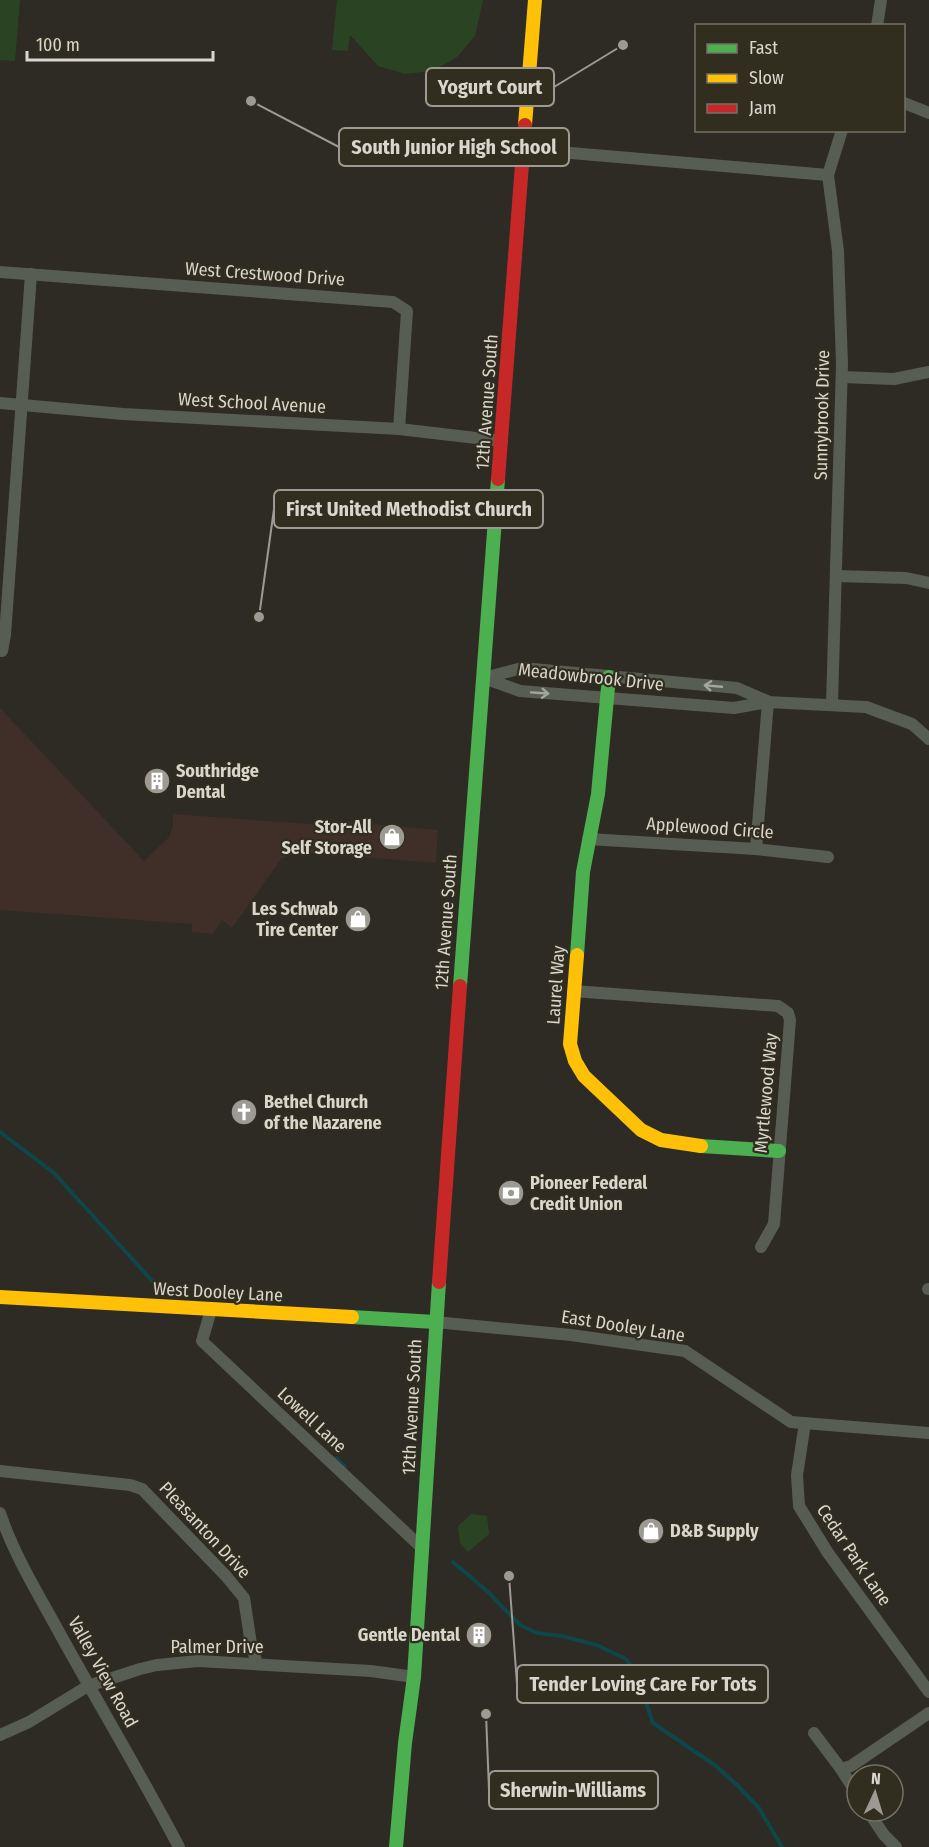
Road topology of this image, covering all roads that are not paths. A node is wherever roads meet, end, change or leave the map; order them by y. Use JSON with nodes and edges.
{"nodes":[{"id":1,"x":535,"y":0,"type":"edge"},
{"id":2,"x":881,"y":0,"type":"edge"},
{"id":3,"x":877,"y":24,"type":"edge"},
{"id":4,"x":905,"y":104,"type":"edge"},
{"id":5,"x":929,"y":113,"type":"edge"},
{"id":6,"x":841,"y":132,"type":"edge"},
{"id":7,"x":524,"y":148,"type":"junction"},
{"id":8,"x":828,"y":175,"type":"junction"},
{"id":9,"x":0,"y":272,"type":"edge"},
{"id":10,"x":31,"y":274,"type":"junction"},
{"id":11,"x":929,"y":372,"type":"edge"},
{"id":12,"x":842,"y":377,"type":"junction"},
{"id":13,"x":0,"y":404,"type":"edge"},
{"id":14,"x":22,"y":405,"type":"junction"},
{"id":15,"x":399,"y":429,"type":"junction"},
{"id":16,"x":502,"y":441,"type":"junction"},
{"id":17,"x":836,"y":576,"type":"junction"},
{"id":18,"x":929,"y":583,"type":"edge"},
{"id":19,"x":2,"y":651,"type":"dead end"},
{"id":20,"x":609,"y":677,"type":"junction"},
{"id":21,"x":484,"y":678,"type":"junction"},
{"id":22,"x":607,"y":698,"type":"junction"},
{"id":23,"x":768,"y":702,"type":"junction"},
{"id":24,"x":832,"y":704,"type":"junction"},
{"id":25,"x":929,"y":739,"type":"edge"},
{"id":26,"x":588,"y":839,"type":"junction"},
{"id":27,"x":756,"y":849,"type":"junction"},
{"id":28,"x":828,"y":857,"type":"dead end"},
{"id":29,"x":573,"y":991,"type":"junction"},
{"id":30,"x":779,"y":1150,"type":"junction"},
{"id":31,"x":761,"y":1246,"type":"dead end"},
{"id":32,"x":0,"y":1297,"type":"edge"},
{"id":33,"x":211,"y":1310,"type":"junction"},
{"id":34,"x":435,"y":1322,"type":"junction"},
{"id":35,"x":805,"y":1423,"type":"junction"},
{"id":36,"x":929,"y":1433,"type":"edge"},
{"id":37,"x":0,"y":1471,"type":"edge"},
{"id":38,"x":0,"y":1513,"type":"edge"},
{"id":39,"x":422,"y":1548,"type":"junction"},
{"id":40,"x":257,"y":1664,"type":"junction"},
{"id":41,"x":414,"y":1677,"type":"junction"},
{"id":42,"x":88,"y":1686,"type":"junction"},
{"id":43,"x":929,"y":1692,"type":"edge"},
{"id":44,"x":929,"y":1713,"type":"edge"},
{"id":45,"x":814,"y":1733,"type":"dead end"},
{"id":46,"x":0,"y":1736,"type":"edge"},
{"id":47,"x":841,"y":1769,"type":"junction"},
{"id":48,"x":845,"y":1775,"type":"edge"},
{"id":49,"x":876,"y":1823,"type":"edge"},
{"id":50,"x":178,"y":1847,"type":"edge"},
{"id":51,"x":396,"y":1847,"type":"edge"},
{"id":52,"x":896,"y":1847,"type":"edge"}],
"edges":[{"from":1,"to":7,"type":"main road","name":"12th Avenue South"},
{"from":2,"to":3,"type":"street"},
{"from":4,"to":5,"type":"street"},
{"from":6,"to":8,"type":"street","name":"Sunnybrook Drive"},
{"from":7,"to":8,"type":"street"},
{"from":7,"to":16,"type":"main road","name":"12th Avenue South"},
{"from":8,"to":12,"type":"street","name":"Sunnybrook Drive"},
{"from":9,"to":10,"type":"street","name":"West Crestwood Drive"},
{"from":10,"to":14,"type":"street"},
{"from":10,"to":15,"type":"street","name":"West Crestwood Drive"},
{"from":11,"to":12,"type":"street"},
{"from":12,"to":17,"type":"street","name":"Sunnybrook Drive"},
{"from":13,"to":14,"type":"street","name":"West School Avenue"},
{"from":14,"to":15,"type":"street","name":"West School Avenue"},
{"from":14,"to":19,"type":"street"},
{"from":15,"to":16,"type":"street","name":"West School Avenue"},
{"from":16,"to":21,"type":"main road","name":"12th Avenue South"},
{"from":17,"to":18,"type":"street"},
{"from":17,"to":24,"type":"street","name":"Sunnybrook Drive"},
{"from":20,"to":21,"type":"street","name":"Meadowbrook Drive"},
{"from":20,"to":22,"type":"main road","name":"Laurel Way"},
{"from":23,"to":20,"type":"street","name":"Meadowbrook Drive","one_way":true},
{"from":21,"to":22,"type":"street","name":"Meadowbrook Drive","one_way":true},
{"from":21,"to":34,"type":"main road","name":"12th Avenue South"},
{"from":22,"to":23,"type":"street","name":"Meadowbrook Drive"},
{"from":22,"to":26,"type":"main road","name":"Laurel Way"},
{"from":23,"to":24,"type":"street","name":"Meadowbrook Drive"},
{"from":23,"to":27,"type":"street"},
{"from":24,"to":25,"type":"street","name":"Meadowbrook Drive"},
{"from":26,"to":27,"type":"street","name":"Applewood Circle"},
{"from":26,"to":29,"type":"main road","name":"Laurel Way"},
{"from":27,"to":28,"type":"street","name":"Applewood Circle"},
{"from":29,"to":30,"type":"main road","name":"Laurel Way"},
{"from":29,"to":30,"type":"street","name":"Myrtlewood Way"},
{"from":30,"to":31,"type":"street","name":"Myrtlewood Way"},
{"from":32,"to":33,"type":"main road","name":"West Dooley Lane"},
{"from":33,"to":34,"type":"main road","name":"West Dooley Lane"},
{"from":33,"to":39,"type":"street","name":"Lowell Lane"},
{"from":34,"to":35,"type":"street","name":"East Dooley Lane"},
{"from":34,"to":39,"type":"main road","name":"12th Avenue South"},
{"from":35,"to":36,"type":"street","name":"East Dooley Lane"},
{"from":35,"to":43,"type":"street","name":"Cedar Park Lane"},
{"from":37,"to":40,"type":"street","name":"Pleasanton Drive"},
{"from":38,"to":42,"type":"street","name":"Valley View Road"},
{"from":39,"to":41,"type":"main road","name":"12th Avenue South"},
{"from":40,"to":41,"type":"street","name":"Palmer Drive"},
{"from":40,"to":42,"type":"street","name":"Palmer Drive"},
{"from":41,"to":51,"type":"main road","name":"12th Avenue South"},
{"from":42,"to":46,"type":"street","name":"Palmer Drive"},
{"from":42,"to":50,"type":"street","name":"Valley View Road"},
{"from":44,"to":47,"type":"street"},
{"from":45,"to":47,"type":"street"},
{"from":47,"to":48,"type":"street"},
{"from":49,"to":52,"type":"street"}]}
